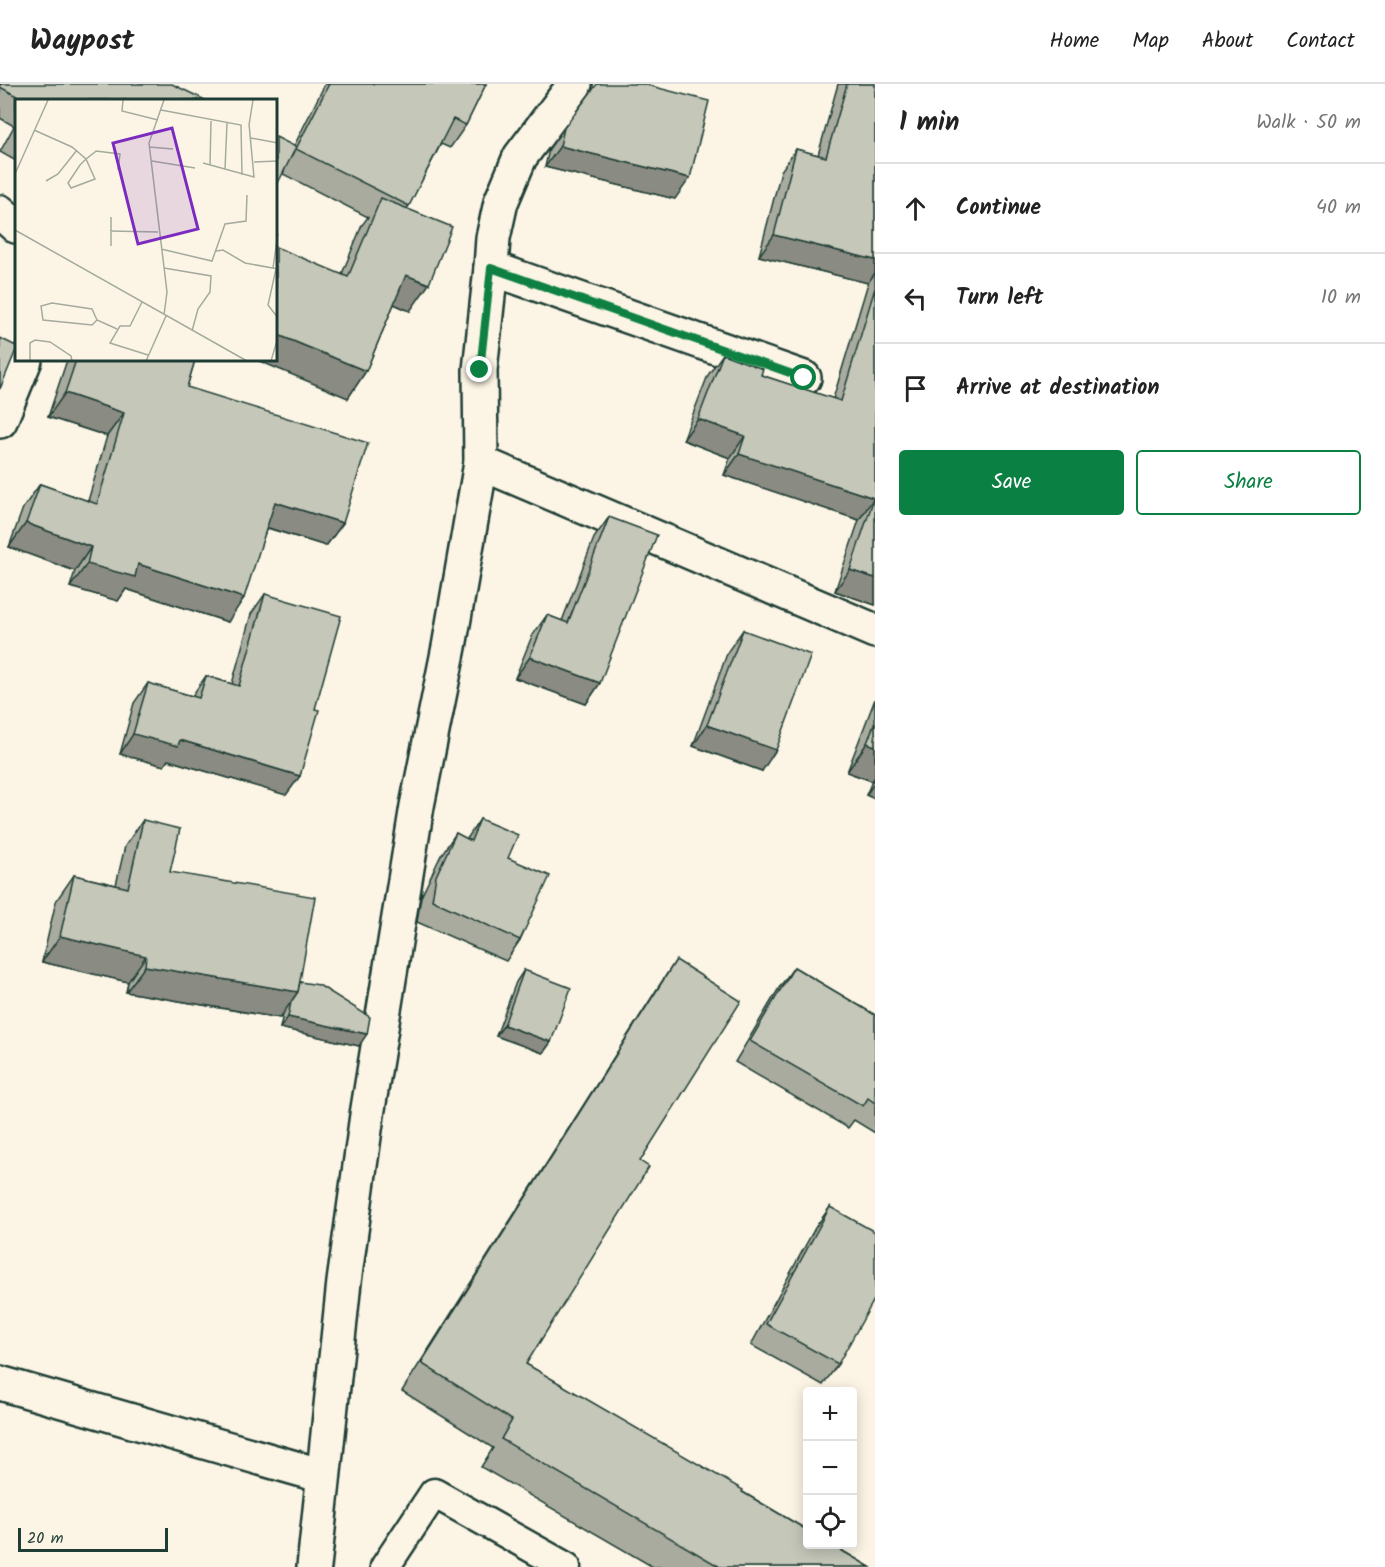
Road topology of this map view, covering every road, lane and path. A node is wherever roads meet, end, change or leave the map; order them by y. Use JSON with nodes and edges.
{"nodes":[{"id":1,"x":575,"y":84,"type":"edge"},
{"id":2,"x":0,"y":212,"type":"edge"},
{"id":3,"x":15,"y":225,"type":"edge"},
{"id":4,"x":491,"y":268,"type":"junction"},
{"id":5,"x":24,"y":362,"type":"edge"},
{"id":6,"x":804,"y":378,"type":"dead end"},
{"id":7,"x":0,"y":421,"type":"edge"},
{"id":8,"x":481,"y":463,"type":"junction"},
{"id":9,"x":875,"y":631,"type":"edge"},
{"id":10,"x":0,"y":1383,"type":"edge"},
{"id":11,"x":323,"y":1476,"type":"junction"},
{"id":12,"x":314,"y":1567,"type":"edge"},
{"id":13,"x":385,"y":1567,"type":"edge"},
{"id":14,"x":566,"y":1567,"type":"edge"}],
"edges":[{"from":1,"to":4,"type":"street"},
{"from":2,"to":3,"type":"street"},
{"from":4,"to":6,"type":"street"},
{"from":4,"to":8,"type":"street"},
{"from":5,"to":7,"type":"street"},
{"from":8,"to":9,"type":"street"},
{"from":8,"to":11,"type":"street"},
{"from":10,"to":11,"type":"street"},
{"from":11,"to":12,"type":"street"},
{"from":13,"to":14,"type":"lane"}]}
